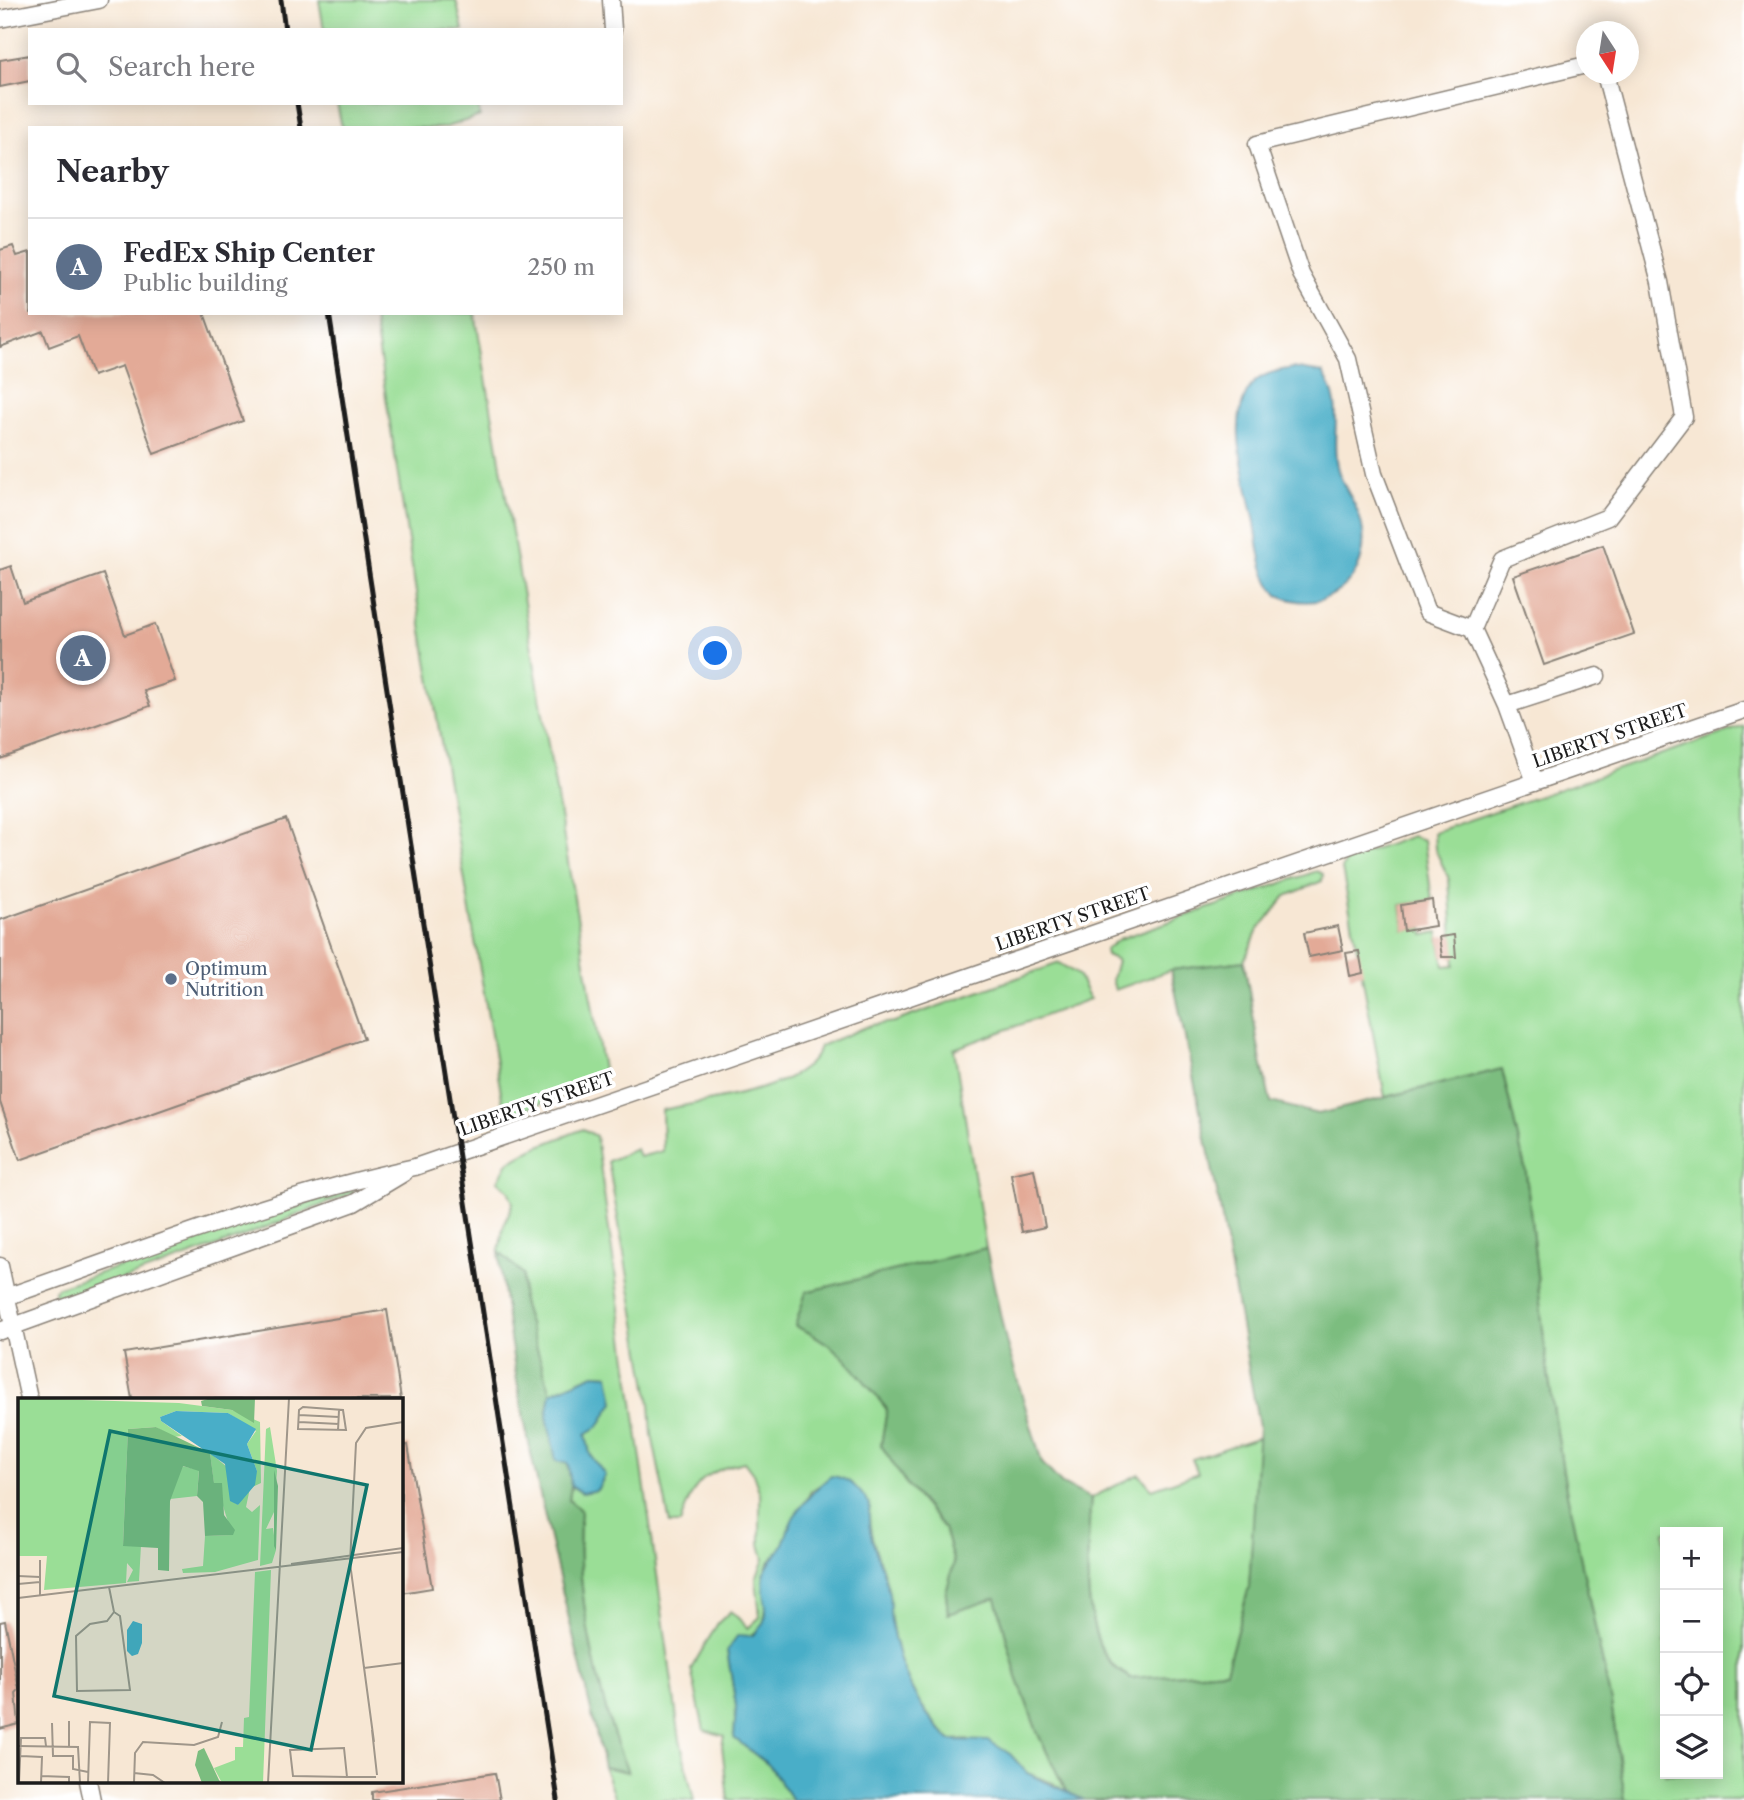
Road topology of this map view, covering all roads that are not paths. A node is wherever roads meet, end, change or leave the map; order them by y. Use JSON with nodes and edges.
{"nodes":[{"id":1,"x":99,"y":0,"type":"edge"},
{"id":2,"x":611,"y":0,"type":"edge"},
{"id":3,"x":0,"y":19,"type":"edge"},
{"id":4,"x":613,"y":28,"type":"edge"},
{"id":5,"x":1576,"y":68,"type":"edge"},
{"id":6,"x":1608,"y":84,"type":"edge"},
{"id":7,"x":1472,"y":628,"type":"junction"},
{"id":8,"x":1597,"y":676,"type":"dead end"},
{"id":9,"x":1507,"y":705,"type":"junction"},
{"id":10,"x":1744,"y":710,"type":"edge"},
{"id":11,"x":1535,"y":782,"type":"junction"},
{"id":12,"x":415,"y":1167,"type":"junction"},
{"id":13,"x":0,"y":1266,"type":"edge"},
{"id":14,"x":4,"y":1298,"type":"edge"},
{"id":15,"x":7,"y":1329,"type":"edge"},
{"id":16,"x":29,"y":1398,"type":"edge"}],
"edges":[{"from":1,"to":3,"type":"street"},
{"from":2,"to":4,"type":"street"},
{"from":5,"to":7,"type":"street"},
{"from":6,"to":7,"type":"street"},
{"from":7,"to":9,"type":"street"},
{"from":8,"to":9,"type":"street"},
{"from":9,"to":11,"type":"street"},
{"from":10,"to":11,"type":"street","name":"LIBERTY STREET"},
{"from":11,"to":12,"type":"street","name":"LIBERTY STREET"},
{"from":12,"to":14,"type":"street","name":"LIBERTY STREET"},
{"from":12,"to":15,"type":"street","name":"LIBERTY STREET"},
{"from":13,"to":14,"type":"street"},
{"from":14,"to":15,"type":"street"},
{"from":15,"to":16,"type":"street"}]}
